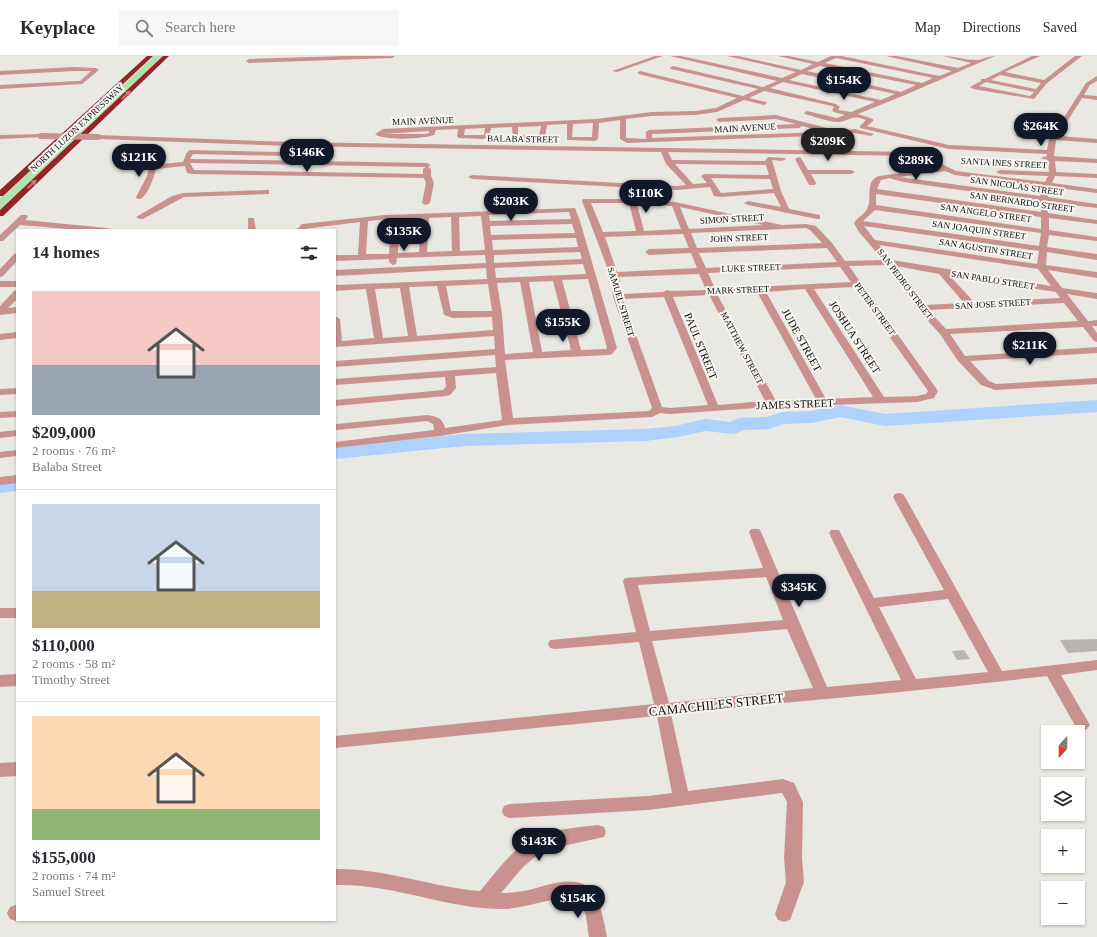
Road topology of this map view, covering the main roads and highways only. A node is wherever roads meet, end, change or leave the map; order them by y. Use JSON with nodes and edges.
{"nodes":[{"id":1,"x":150,"y":56,"type":"edge"},
{"id":2,"x":166,"y":56,"type":"edge"},
{"id":3,"x":0,"y":194,"type":"edge"},
{"id":4,"x":0,"y":214,"type":"edge"}],
"edges":[{"from":1,"to":3,"type":"highway","name":"NORTH LUZON EXPRESSWAY"},
{"from":4,"to":2,"type":"highway","name":"NORTH LUZON EXPRESSWAY","one_way":true}]}
